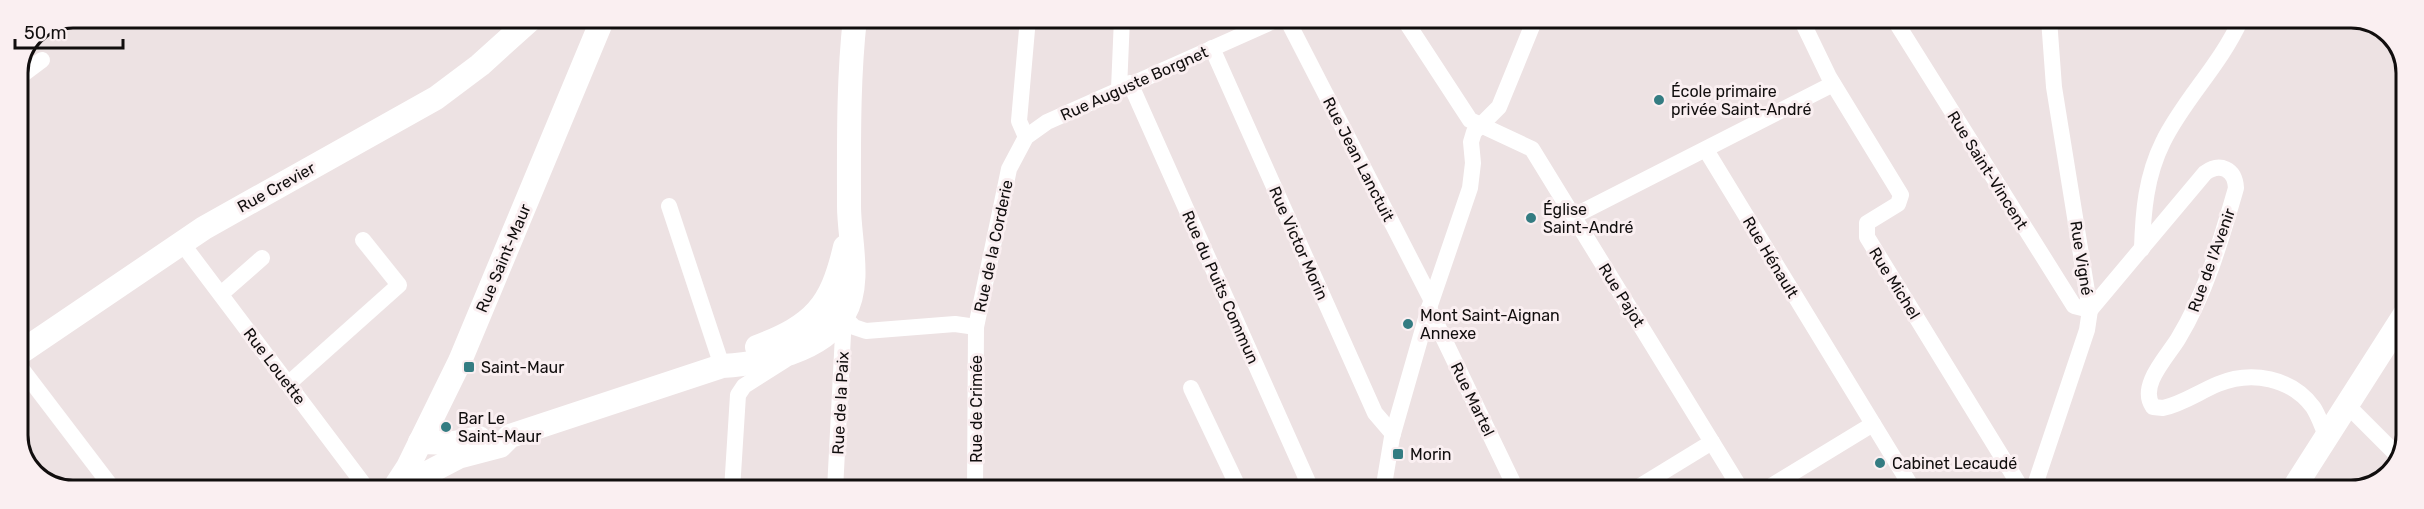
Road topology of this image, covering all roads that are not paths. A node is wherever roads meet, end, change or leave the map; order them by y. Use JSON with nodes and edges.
{"nodes":[{"id":1,"x":521,"y":28,"type":"edge"},
{"id":2,"x":599,"y":28,"type":"edge"},
{"id":3,"x":854,"y":28,"type":"edge"},
{"id":4,"x":1027,"y":28,"type":"edge"},
{"id":5,"x":1122,"y":28,"type":"edge"},
{"id":6,"x":1258,"y":28,"type":"edge"},
{"id":7,"x":1292,"y":28,"type":"edge"},
{"id":8,"x":1410,"y":28,"type":"edge"},
{"id":9,"x":1531,"y":28,"type":"edge"},
{"id":10,"x":1806,"y":28,"type":"edge"},
{"id":11,"x":1900,"y":28,"type":"edge"},
{"id":12,"x":2050,"y":28,"type":"edge"},
{"id":13,"x":2237,"y":28,"type":"edge"},
{"id":14,"x":1212,"y":48,"type":"junction"},
{"id":15,"x":42,"y":60,"type":"dead end"},
{"id":16,"x":28,"y":70,"type":"edge"},
{"id":17,"x":1833,"y":84,"type":"junction"},
{"id":18,"x":1125,"y":86,"type":"junction"},
{"id":19,"x":1479,"y":126,"type":"junction"},
{"id":20,"x":1026,"y":137,"type":"junction"},
{"id":21,"x":1706,"y":150,"type":"junction"},
{"id":22,"x":669,"y":206,"type":"dead end"},
{"id":23,"x":1574,"y":216,"type":"junction"},
{"id":24,"x":363,"y":240,"type":"dead end"},
{"id":25,"x":181,"y":242,"type":"junction"},
{"id":26,"x":2142,"y":249,"type":"junction"},
{"id":27,"x":262,"y":258,"type":"dead end"},
{"id":28,"x":220,"y":294,"type":"junction"},
{"id":29,"x":1430,"y":304,"type":"junction"},
{"id":30,"x":834,"y":308,"type":"junction"},
{"id":31,"x":2090,"y":310,"type":"junction"},
{"id":32,"x":976,"y":327,"type":"junction"},
{"id":33,"x":2396,"y":329,"type":"edge"},
{"id":34,"x":793,"y":341,"type":"junction"},
{"id":35,"x":29,"y":347,"type":"edge"},
{"id":36,"x":722,"y":366,"type":"junction"},
{"id":37,"x":29,"y":378,"type":"edge"},
{"id":38,"x":288,"y":384,"type":"junction"},
{"id":39,"x":1191,"y":388,"type":"dead end"},
{"id":40,"x":2347,"y":405,"type":"junction"},
{"id":41,"x":1873,"y":424,"type":"junction"},
{"id":42,"x":1393,"y":434,"type":"junction"},
{"id":43,"x":510,"y":436,"type":"junction"},
{"id":44,"x":2326,"y":437,"type":"junction"},
{"id":45,"x":420,"y":442,"type":"junction"},
{"id":46,"x":1712,"y":442,"type":"junction"},
{"id":47,"x":2393,"y":451,"type":"edge"},
{"id":48,"x":106,"y":480,"type":"edge"},
{"id":49,"x":360,"y":480,"type":"edge"},
{"id":50,"x":399,"y":480,"type":"edge"},
{"id":51,"x":413,"y":480,"type":"edge"},
{"id":52,"x":733,"y":480,"type":"edge"},
{"id":53,"x":835,"y":480,"type":"edge"},
{"id":54,"x":975,"y":480,"type":"edge"},
{"id":55,"x":1235,"y":480,"type":"edge"},
{"id":56,"x":1308,"y":480,"type":"edge"},
{"id":57,"x":1384,"y":480,"type":"edge"},
{"id":58,"x":1512,"y":480,"type":"edge"},
{"id":59,"x":1650,"y":480,"type":"edge"},
{"id":60,"x":1735,"y":480,"type":"edge"},
{"id":61,"x":1781,"y":480,"type":"edge"},
{"id":62,"x":1907,"y":480,"type":"edge"},
{"id":63,"x":2016,"y":480,"type":"edge"},
{"id":64,"x":2037,"y":480,"type":"edge"},
{"id":65,"x":2299,"y":480,"type":"edge"}],
"edges":[{"from":1,"to":25,"type":"street","name":"Rue Crevier"},
{"from":2,"to":45,"type":"street","name":"Rue Saint-Maur"},
{"from":3,"to":30,"type":"street"},
{"from":4,"to":20,"type":"street"},
{"from":5,"to":18,"type":"street"},
{"from":6,"to":14,"type":"street","name":"Rue Auguste Borgnet"},
{"from":7,"to":29,"type":"street","name":"Rue Jean Lanctuit"},
{"from":8,"to":19,"type":"street"},
{"from":9,"to":19,"type":"street"},
{"from":10,"to":17,"type":"street","name":"Rue Michel"},
{"from":11,"to":31,"type":"street","name":"Rue Saint-Vincent"},
{"from":12,"to":31,"type":"street","name":"Rue Vigné"},
{"from":13,"to":26,"type":"street"},
{"from":14,"to":18,"type":"street","name":"Rue Auguste Borgnet"},
{"from":14,"to":42,"type":"street","name":"Rue Victor Morin"},
{"from":15,"to":16,"type":"street"},
{"from":17,"to":21,"type":"street"},
{"from":17,"to":63,"type":"street","name":"Rue Michel"},
{"from":18,"to":20,"type":"street","name":"Rue Auguste Borgnet"},
{"from":18,"to":56,"type":"street","name":"Rue du Puits Commun"},
{"from":19,"to":23,"type":"street","name":"Rue Pajot"},
{"from":19,"to":29,"type":"street"},
{"from":20,"to":32,"type":"street","name":"Rue de la Corderie"},
{"from":21,"to":23,"type":"street"},
{"from":21,"to":41,"type":"street","name":"Rue Hénault"},
{"from":22,"to":36,"type":"street"},
{"from":23,"to":46,"type":"street","name":"Rue Pajot"},
{"from":24,"to":38,"type":"street"},
{"from":25,"to":28,"type":"street","name":"Rue Louette"},
{"from":25,"to":35,"type":"street","name":"Rue Crevier"},
{"from":26,"to":31,"type":"street","name":"Rue de l'Avenir"},
{"from":26,"to":44,"type":"street","name":"Rue de l'Avenir"},
{"from":27,"to":28,"type":"street"},
{"from":28,"to":38,"type":"street","name":"Rue Louette"},
{"from":29,"to":42,"type":"street"},
{"from":29,"to":58,"type":"street","name":"Rue Martel"},
{"from":30,"to":32,"type":"street","name":"Rue de la Corderie"},
{"from":30,"to":34,"type":"street"},
{"from":30,"to":53,"type":"street","name":"Rue de la Paix"},
{"from":31,"to":64,"type":"street","name":"Rue Vigné"},
{"from":32,"to":54,"type":"street","name":"Rue de Crimée"},
{"from":33,"to":40,"type":"street"},
{"from":34,"to":36,"type":"street"},
{"from":34,"to":52,"type":"street"},
{"from":36,"to":43,"type":"street"},
{"from":37,"to":48,"type":"street"},
{"from":38,"to":49,"type":"street","name":"Rue Louette"},
{"from":39,"to":55,"type":"street"},
{"from":40,"to":44,"type":"street"},
{"from":40,"to":47,"type":"street"},
{"from":41,"to":61,"type":"street"},
{"from":41,"to":62,"type":"street","name":"Rue Hénault"},
{"from":42,"to":57,"type":"street"},
{"from":43,"to":45,"type":"street"},
{"from":43,"to":51,"type":"street"},
{"from":44,"to":65,"type":"street"},
{"from":45,"to":50,"type":"street","name":"Rue Saint-Maur"},
{"from":46,"to":59,"type":"street"},
{"from":46,"to":60,"type":"street","name":"Rue Pajot"}]}
